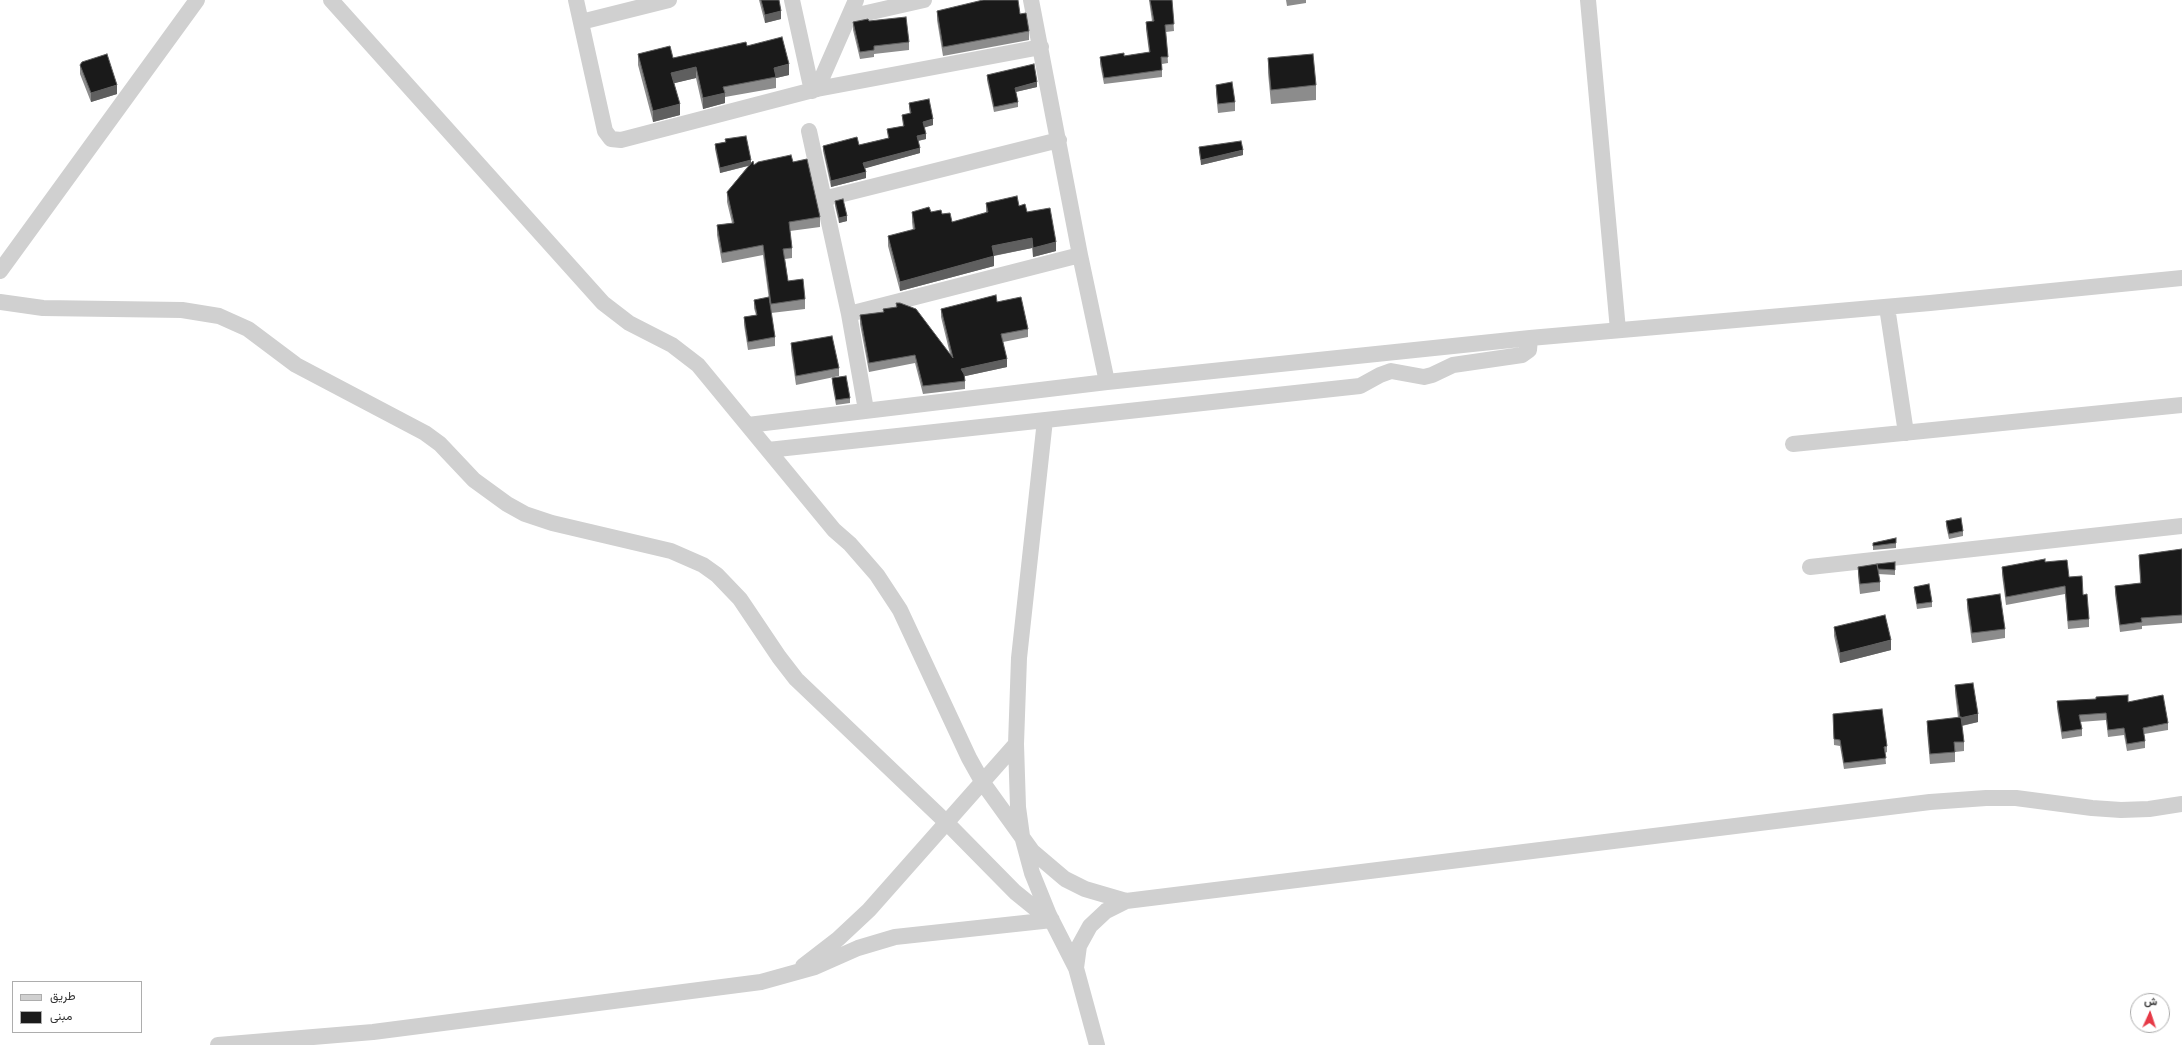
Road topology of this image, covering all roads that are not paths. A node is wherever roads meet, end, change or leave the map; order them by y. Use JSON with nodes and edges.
{"nodes":[{"id":1,"x":197,"y":0,"type":"edge"},
{"id":2,"x":331,"y":0,"type":"edge"},
{"id":3,"x":576,"y":0,"type":"edge"},
{"id":4,"x":669,"y":0,"type":"edge"},
{"id":5,"x":792,"y":0,"type":"edge"},
{"id":6,"x":856,"y":0,"type":"edge"},
{"id":7,"x":924,"y":0,"type":"edge"},
{"id":8,"x":1032,"y":0,"type":"edge"},
{"id":9,"x":1588,"y":0,"type":"edge"},
{"id":10,"x":849,"y":17,"type":"junction"},
{"id":11,"x":580,"y":22,"type":"junction"},
{"id":12,"x":1041,"y":47,"type":"junction"},
{"id":13,"x":814,"y":90,"type":"junction"},
{"id":14,"x":809,"y":131,"type":"dead end"},
{"id":15,"x":1059,"y":140,"type":"junction"},
{"id":16,"x":823,"y":199,"type":"junction"},
{"id":17,"x":1080,"y":255,"type":"junction"},
{"id":18,"x":0,"y":271,"type":"edge"},
{"id":19,"x":2182,"y":278,"type":"edge"},
{"id":20,"x":0,"y":302,"type":"edge"},
{"id":21,"x":1887,"y":307,"type":"junction"},
{"id":22,"x":849,"y":314,"type":"junction"},
{"id":23,"x":1618,"y":330,"type":"junction"},
{"id":24,"x":1530,"y":338,"type":"junction"},
{"id":25,"x":1107,"y":382,"type":"junction"},
{"id":26,"x":2182,"y":405,"type":"edge"},
{"id":27,"x":866,"y":410,"type":"junction"},
{"id":28,"x":1045,"y":420,"type":"junction"},
{"id":29,"x":748,"y":425,"type":"junction"},
{"id":30,"x":1906,"y":433,"type":"junction"},
{"id":31,"x":1793,"y":444,"type":"dead end"},
{"id":32,"x":768,"y":450,"type":"junction"},
{"id":33,"x":2182,"y":526,"type":"edge"},
{"id":34,"x":1810,"y":567,"type":"dead end"},
{"id":35,"x":1016,"y":744,"type":"junction"},
{"id":36,"x":983,"y":783,"type":"junction"},
{"id":37,"x":2182,"y":804,"type":"edge"},
{"id":38,"x":947,"y":823,"type":"junction"},
{"id":39,"x":1022,"y":836,"type":"junction"},
{"id":40,"x":1126,"y":901,"type":"junction"},
{"id":41,"x":1051,"y":918,"type":"junction"},
{"id":42,"x":1076,"y":968,"type":"junction"},
{"id":43,"x":788,"y":976,"type":"junction"},
{"id":44,"x":218,"y":1045,"type":"edge"},
{"id":45,"x":1097,"y":1045,"type":"edge"}],
"edges":[{"from":1,"to":18,"type":"street"},
{"from":2,"to":29,"type":"street"},
{"from":3,"to":11,"type":"street"},
{"from":4,"to":11,"type":"street"},
{"from":5,"to":13,"type":"street"},
{"from":6,"to":10,"type":"street"},
{"from":7,"to":10,"type":"street"},
{"from":8,"to":12,"type":"street"},
{"from":9,"to":23,"type":"street"},
{"from":10,"to":13,"type":"street"},
{"from":11,"to":13,"type":"street"},
{"from":12,"to":13,"type":"street"},
{"from":12,"to":15,"type":"street"},
{"from":14,"to":16,"type":"street"},
{"from":15,"to":16,"type":"street"},
{"from":15,"to":17,"type":"street"},
{"from":16,"to":22,"type":"street"},
{"from":17,"to":22,"type":"street"},
{"from":17,"to":25,"type":"street"},
{"from":19,"to":21,"type":"street"},
{"from":20,"to":38,"type":"street"},
{"from":21,"to":23,"type":"street"},
{"from":21,"to":30,"type":"street"},
{"from":22,"to":27,"type":"street"},
{"from":23,"to":24,"type":"street"},
{"from":24,"to":25,"type":"street"},
{"from":24,"to":28,"type":"street"},
{"from":25,"to":27,"type":"street"},
{"from":26,"to":30,"type":"street"},
{"from":27,"to":29,"type":"street"},
{"from":28,"to":32,"type":"street"},
{"from":28,"to":35,"type":"street"},
{"from":29,"to":32,"type":"street"},
{"from":30,"to":31,"type":"street"},
{"from":32,"to":36,"type":"street"},
{"from":33,"to":34,"type":"street"},
{"from":35,"to":36,"type":"street"},
{"from":35,"to":39,"type":"street"},
{"from":36,"to":38,"type":"street"},
{"from":36,"to":39,"type":"street"},
{"from":37,"to":40,"type":"street"},
{"from":38,"to":41,"type":"street"},
{"from":38,"to":43,"type":"street"},
{"from":39,"to":40,"type":"street"},
{"from":39,"to":41,"type":"street"},
{"from":40,"to":42,"type":"street"},
{"from":41,"to":42,"type":"street"},
{"from":41,"to":43,"type":"street"},
{"from":42,"to":45,"type":"street"},
{"from":43,"to":44,"type":"street"}]}
